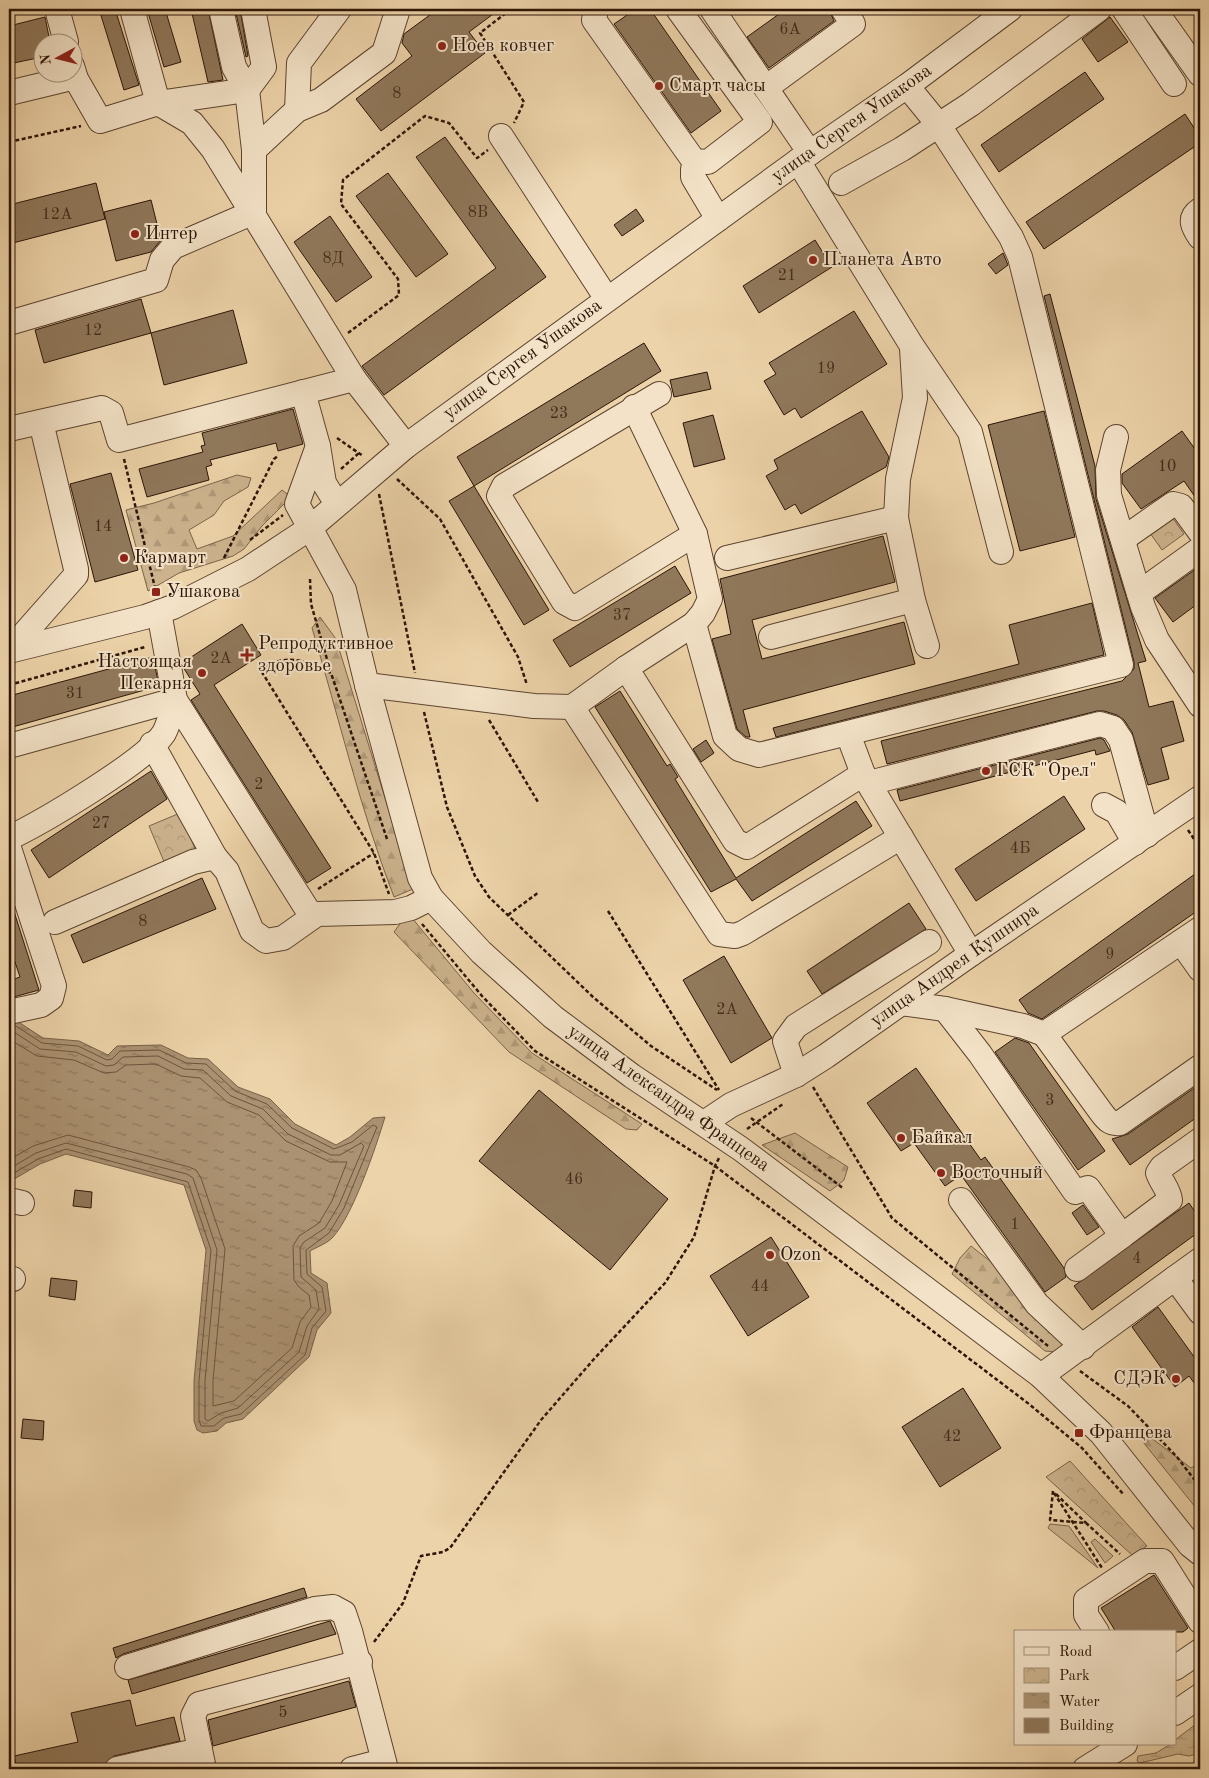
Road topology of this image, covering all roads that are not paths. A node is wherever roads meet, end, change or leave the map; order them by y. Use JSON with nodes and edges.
{"nodes":[{"id":1,"x":57,"y":9,"type":"edge"},
{"id":2,"x":132,"y":9,"type":"edge"},
{"id":3,"x":221,"y":9,"type":"edge"},
{"id":4,"x":253,"y":9,"type":"edge"},
{"id":5,"x":339,"y":9,"type":"edge"},
{"id":6,"x":398,"y":9,"type":"edge"},
{"id":7,"x":678,"y":9,"type":"edge"},
{"id":8,"x":712,"y":9,"type":"edge"},
{"id":9,"x":842,"y":9,"type":"edge"},
{"id":10,"x":1010,"y":9,"type":"edge"},
{"id":11,"x":1099,"y":9,"type":"edge"},
{"id":12,"x":1124,"y":9,"type":"edge"},
{"id":13,"x":1154,"y":9,"type":"edge"},
{"id":14,"x":592,"y":13,"type":"edge"},
{"id":15,"x":63,"y":32,"type":"edge"},
{"id":16,"x":299,"y":63,"type":"junction"},
{"id":17,"x":264,"y":67,"type":"junction"},
{"id":18,"x":1200,"y":74,"type":"edge"},
{"id":19,"x":43,"y":82,"type":"edge"},
{"id":20,"x":79,"y":82,"type":"edge"},
{"id":21,"x":1174,"y":84,"type":"dead end"},
{"id":22,"x":907,"y":86,"type":"junction"},
{"id":23,"x":767,"y":87,"type":"junction"},
{"id":24,"x":247,"y":90,"type":"junction"},
{"id":25,"x":9,"y":93,"type":"edge"},
{"id":26,"x":158,"y":103,"type":"junction"},
{"id":27,"x":297,"y":110,"type":"junction"},
{"id":28,"x":938,"y":124,"type":"junction"},
{"id":29,"x":502,"y":138,"type":"road end"},
{"id":30,"x":254,"y":150,"type":"junction"},
{"id":31,"x":804,"y":157,"type":"junction"},
{"id":32,"x":698,"y":162,"type":"junction"},
{"id":33,"x":841,"y":183,"type":"dead end"},
{"id":34,"x":1200,"y":210,"type":"edge"},
{"id":35,"x":254,"y":212,"type":"junction"},
{"id":36,"x":718,"y":219,"type":"junction"},
{"id":37,"x":1200,"y":237,"type":"edge"},
{"id":38,"x":607,"y":299,"type":"junction"},
{"id":39,"x":9,"y":323,"type":"edge"},
{"id":40,"x":912,"y":346,"type":"junction"},
{"id":41,"x":354,"y":379,"type":"junction"},
{"id":42,"x":303,"y":392,"type":"junction"},
{"id":43,"x":659,"y":394,"type":"dead end"},
{"id":44,"x":634,"y":407,"type":"junction"},
{"id":45,"x":41,"y":422,"type":"junction"},
{"id":46,"x":9,"y":429,"type":"edge"},
{"id":47,"x":1116,"y":437,"type":"dead end"},
{"id":48,"x":318,"y":446,"type":"junction"},
{"id":49,"x":406,"y":446,"type":"junction"},
{"id":50,"x":337,"y":504,"type":"junction"},
{"id":51,"x":896,"y":518,"type":"junction"},
{"id":52,"x":310,"y":528,"type":"junction"},
{"id":53,"x":1200,"y":532,"type":"edge"},
{"id":54,"x":696,"y":534,"type":"junction"},
{"id":55,"x":1123,"y":539,"type":"junction"},
{"id":56,"x":1200,"y":549,"type":"edge"},
{"id":57,"x":1000,"y":552,"type":"dead end"},
{"id":58,"x":728,"y":558,"type":"dead end"},
{"id":59,"x":1140,"y":593,"type":"junction"},
{"id":60,"x":913,"y":600,"type":"junction"},
{"id":61,"x":157,"y":602,"type":"junction"},
{"id":62,"x":694,"y":624,"type":"junction"},
{"id":63,"x":771,"y":637,"type":"dead end"},
{"id":64,"x":927,"y":646,"type":"dead end"},
{"id":65,"x":9,"y":651,"type":"edge"},
{"id":66,"x":626,"y":668,"type":"junction"},
{"id":67,"x":367,"y":684,"type":"junction"},
{"id":68,"x":175,"y":700,"type":"junction"},
{"id":69,"x":1200,"y":705,"type":"edge"},
{"id":70,"x":572,"y":707,"type":"junction"},
{"id":71,"x":848,"y":734,"type":"junction"},
{"id":72,"x":152,"y":744,"type":"junction"},
{"id":73,"x":9,"y":746,"type":"edge"},
{"id":74,"x":866,"y":779,"type":"junction"},
{"id":75,"x":1200,"y":798,"type":"edge"},
{"id":76,"x":1104,"y":805,"type":"dead end"},
{"id":77,"x":901,"y":837,"type":"junction"},
{"id":78,"x":9,"y":838,"type":"edge"},
{"id":79,"x":1141,"y":839,"type":"junction"},
{"id":80,"x":9,"y":848,"type":"edge"},
{"id":81,"x":215,"y":857,"type":"junction"},
{"id":82,"x":431,"y":898,"type":"junction"},
{"id":83,"x":307,"y":908,"type":"junction"},
{"id":84,"x":55,"y":922,"type":"dead end"},
{"id":85,"x":1200,"y":929,"type":"edge"},
{"id":86,"x":929,"y":942,"type":"dead end"},
{"id":87,"x":1181,"y":942,"type":"junction"},
{"id":88,"x":971,"y":954,"type":"junction"},
{"id":89,"x":1200,"y":970,"type":"edge"},
{"id":90,"x":901,"y":1003,"type":"junction"},
{"id":91,"x":946,"y":1009,"type":"junction"},
{"id":92,"x":9,"y":1012,"type":"edge"},
{"id":93,"x":1044,"y":1034,"type":"junction"},
{"id":94,"x":1200,"y":1067,"type":"edge"},
{"id":95,"x":804,"y":1080,"type":"junction"},
{"id":96,"x":704,"y":1123,"type":"junction"},
{"id":97,"x":1200,"y":1140,"type":"edge"},
{"id":98,"x":960,"y":1200,"type":"dead end"},
{"id":99,"x":1122,"y":1236,"type":"junction"},
{"id":100,"x":1200,"y":1260,"type":"edge"},
{"id":101,"x":1077,"y":1269,"type":"dead end"},
{"id":102,"x":1175,"y":1278,"type":"junction"},
{"id":103,"x":1200,"y":1312,"type":"edge"},
{"id":104,"x":1073,"y":1354,"type":"junction"},
{"id":105,"x":1041,"y":1376,"type":"junction"},
{"id":106,"x":1200,"y":1553,"type":"edge"},
{"id":107,"x":1200,"y":1621,"type":"edge"},
{"id":108,"x":1096,"y":1630,"type":"edge"},
{"id":109,"x":1200,"y":1650,"type":"edge"},
{"id":110,"x":360,"y":1662,"type":"junction"},
{"id":111,"x":127,"y":1667,"type":"dead end"},
{"id":112,"x":1176,"y":1667,"type":"edge"},
{"id":113,"x":1122,"y":1746,"type":"edge"},
{"id":114,"x":202,"y":1759,"type":"edge"},
{"id":115,"x":384,"y":1765,"type":"edge"},
{"id":116,"x":117,"y":1769,"type":"edge"},
{"id":117,"x":352,"y":1769,"type":"edge"},
{"id":118,"x":1085,"y":1769,"type":"edge"}],
"edges":[{"from":1,"to":15,"type":"street"},
{"from":2,"to":26,"type":"street"},
{"from":3,"to":24,"type":"street"},
{"from":4,"to":17,"type":"street"},
{"from":5,"to":16,"type":"street"},
{"from":6,"to":27,"type":"street"},
{"from":7,"to":32,"type":"street"},
{"from":8,"to":23,"type":"street"},
{"from":9,"to":23,"type":"street"},
{"from":10,"to":22,"type":"street","name":"улица Сергея Ушакова"},
{"from":11,"to":28,"type":"street"},
{"from":12,"to":21,"type":"street"},
{"from":13,"to":18,"type":"street"},
{"from":14,"to":32,"type":"street"},
{"from":16,"to":17,"type":"street"},
{"from":16,"to":27,"type":"street"},
{"from":17,"to":24,"type":"street"},
{"from":19,"to":25,"type":"street"},
{"from":20,"to":26,"type":"street"},
{"from":22,"to":28,"type":"street"},
{"from":22,"to":31,"type":"street","name":"улица Сергея Ушакова"},
{"from":23,"to":31,"type":"street"},
{"from":24,"to":26,"type":"street"},
{"from":24,"to":30,"type":"street"},
{"from":26,"to":35,"type":"street"},
{"from":27,"to":30,"type":"street"},
{"from":28,"to":33,"type":"street"},
{"from":28,"to":71,"type":"street"},
{"from":29,"to":38,"type":"street"},
{"from":30,"to":35,"type":"street"},
{"from":31,"to":36,"type":"street","name":"улица Сергея Ушакова"},
{"from":31,"to":40,"type":"street"},
{"from":32,"to":36,"type":"street"},
{"from":34,"to":37,"type":"street"},
{"from":35,"to":39,"type":"street"},
{"from":35,"to":41,"type":"street"},
{"from":36,"to":38,"type":"street","name":"улица Сергея Ушакова"},
{"from":38,"to":49,"type":"street","name":"улица Сергея Ушакова"},
{"from":40,"to":51,"type":"street"},
{"from":40,"to":57,"type":"street"},
{"from":41,"to":42,"type":"street"},
{"from":41,"to":49,"type":"street"},
{"from":42,"to":45,"type":"street"},
{"from":42,"to":48,"type":"street"},
{"from":43,"to":44,"type":"street"},
{"from":44,"to":54,"type":"street"},
{"from":44,"to":54,"type":"street"},
{"from":45,"to":46,"type":"street"},
{"from":45,"to":65,"type":"street"},
{"from":47,"to":55,"type":"street"},
{"from":48,"to":50,"type":"street"},
{"from":48,"to":52,"type":"street","name":"улица Александра Францева"},
{"from":49,"to":50,"type":"street","name":"улица Сергея Ушакова"},
{"from":50,"to":52,"type":"street","name":"улица Сергея Ушакова"},
{"from":51,"to":58,"type":"street"},
{"from":51,"to":60,"type":"street"},
{"from":52,"to":61,"type":"street","name":"улица Сергея Ушакова"},
{"from":52,"to":67,"type":"street","name":"улица Александра Францева"},
{"from":53,"to":55,"type":"street"},
{"from":54,"to":62,"type":"street"},
{"from":55,"to":59,"type":"street"},
{"from":56,"to":59,"type":"street"},
{"from":59,"to":69,"type":"street"},
{"from":60,"to":63,"type":"street"},
{"from":60,"to":64,"type":"street"},
{"from":61,"to":65,"type":"street","name":"улица Сергея Ушакова"},
{"from":61,"to":68,"type":"street"},
{"from":62,"to":66,"type":"street"},
{"from":62,"to":71,"type":"street"},
{"from":66,"to":70,"type":"street"},
{"from":66,"to":74,"type":"street"},
{"from":67,"to":70,"type":"street"},
{"from":67,"to":82,"type":"street","name":"улица Александра Францева"},
{"from":68,"to":72,"type":"street"},
{"from":68,"to":73,"type":"street"},
{"from":68,"to":83,"type":"street"},
{"from":70,"to":77,"type":"street"},
{"from":71,"to":74,"type":"street"},
{"from":72,"to":78,"type":"street"},
{"from":72,"to":81,"type":"street"},
{"from":74,"to":77,"type":"street"},
{"from":74,"to":79,"type":"street"},
{"from":75,"to":79,"type":"street","name":"улица Андрея Кушнира"},
{"from":76,"to":79,"type":"street"},
{"from":77,"to":88,"type":"street"},
{"from":79,"to":88,"type":"street","name":"улица Андрея Кушнира"},
{"from":80,"to":92,"type":"street"},
{"from":81,"to":83,"type":"street"},
{"from":81,"to":84,"type":"street"},
{"from":82,"to":83,"type":"street"},
{"from":82,"to":96,"type":"street","name":"улица Александра Францева"},
{"from":85,"to":87,"type":"street"},
{"from":86,"to":95,"type":"street"},
{"from":87,"to":89,"type":"street"},
{"from":87,"to":93,"type":"street"},
{"from":88,"to":90,"type":"street","name":"улица Андрея Кушнира"},
{"from":90,"to":91,"type":"street"},
{"from":90,"to":95,"type":"street","name":"улица Андрея Кушнира"},
{"from":91,"to":93,"type":"street"},
{"from":91,"to":99,"type":"street"},
{"from":93,"to":94,"type":"street"},
{"from":95,"to":96,"type":"street","name":"улица Андрея Кушнира"},
{"from":96,"to":105,"type":"street","name":"улица Александра Францева"},
{"from":97,"to":99,"type":"street"},
{"from":98,"to":104,"type":"street"},
{"from":99,"to":101,"type":"street"},
{"from":100,"to":102,"type":"street"},
{"from":102,"to":103,"type":"street"},
{"from":102,"to":104,"type":"street"},
{"from":104,"to":105,"type":"street"},
{"from":105,"to":106,"type":"street","name":"улица Александра Францева"},
{"from":107,"to":108,"type":"street"},
{"from":109,"to":112,"type":"street"},
{"from":110,"to":111,"type":"street"},
{"from":110,"to":114,"type":"street"},
{"from":110,"to":115,"type":"street"},
{"from":113,"to":118,"type":"street"},
{"from":114,"to":116,"type":"street"},
{"from":115,"to":117,"type":"street"}]}
